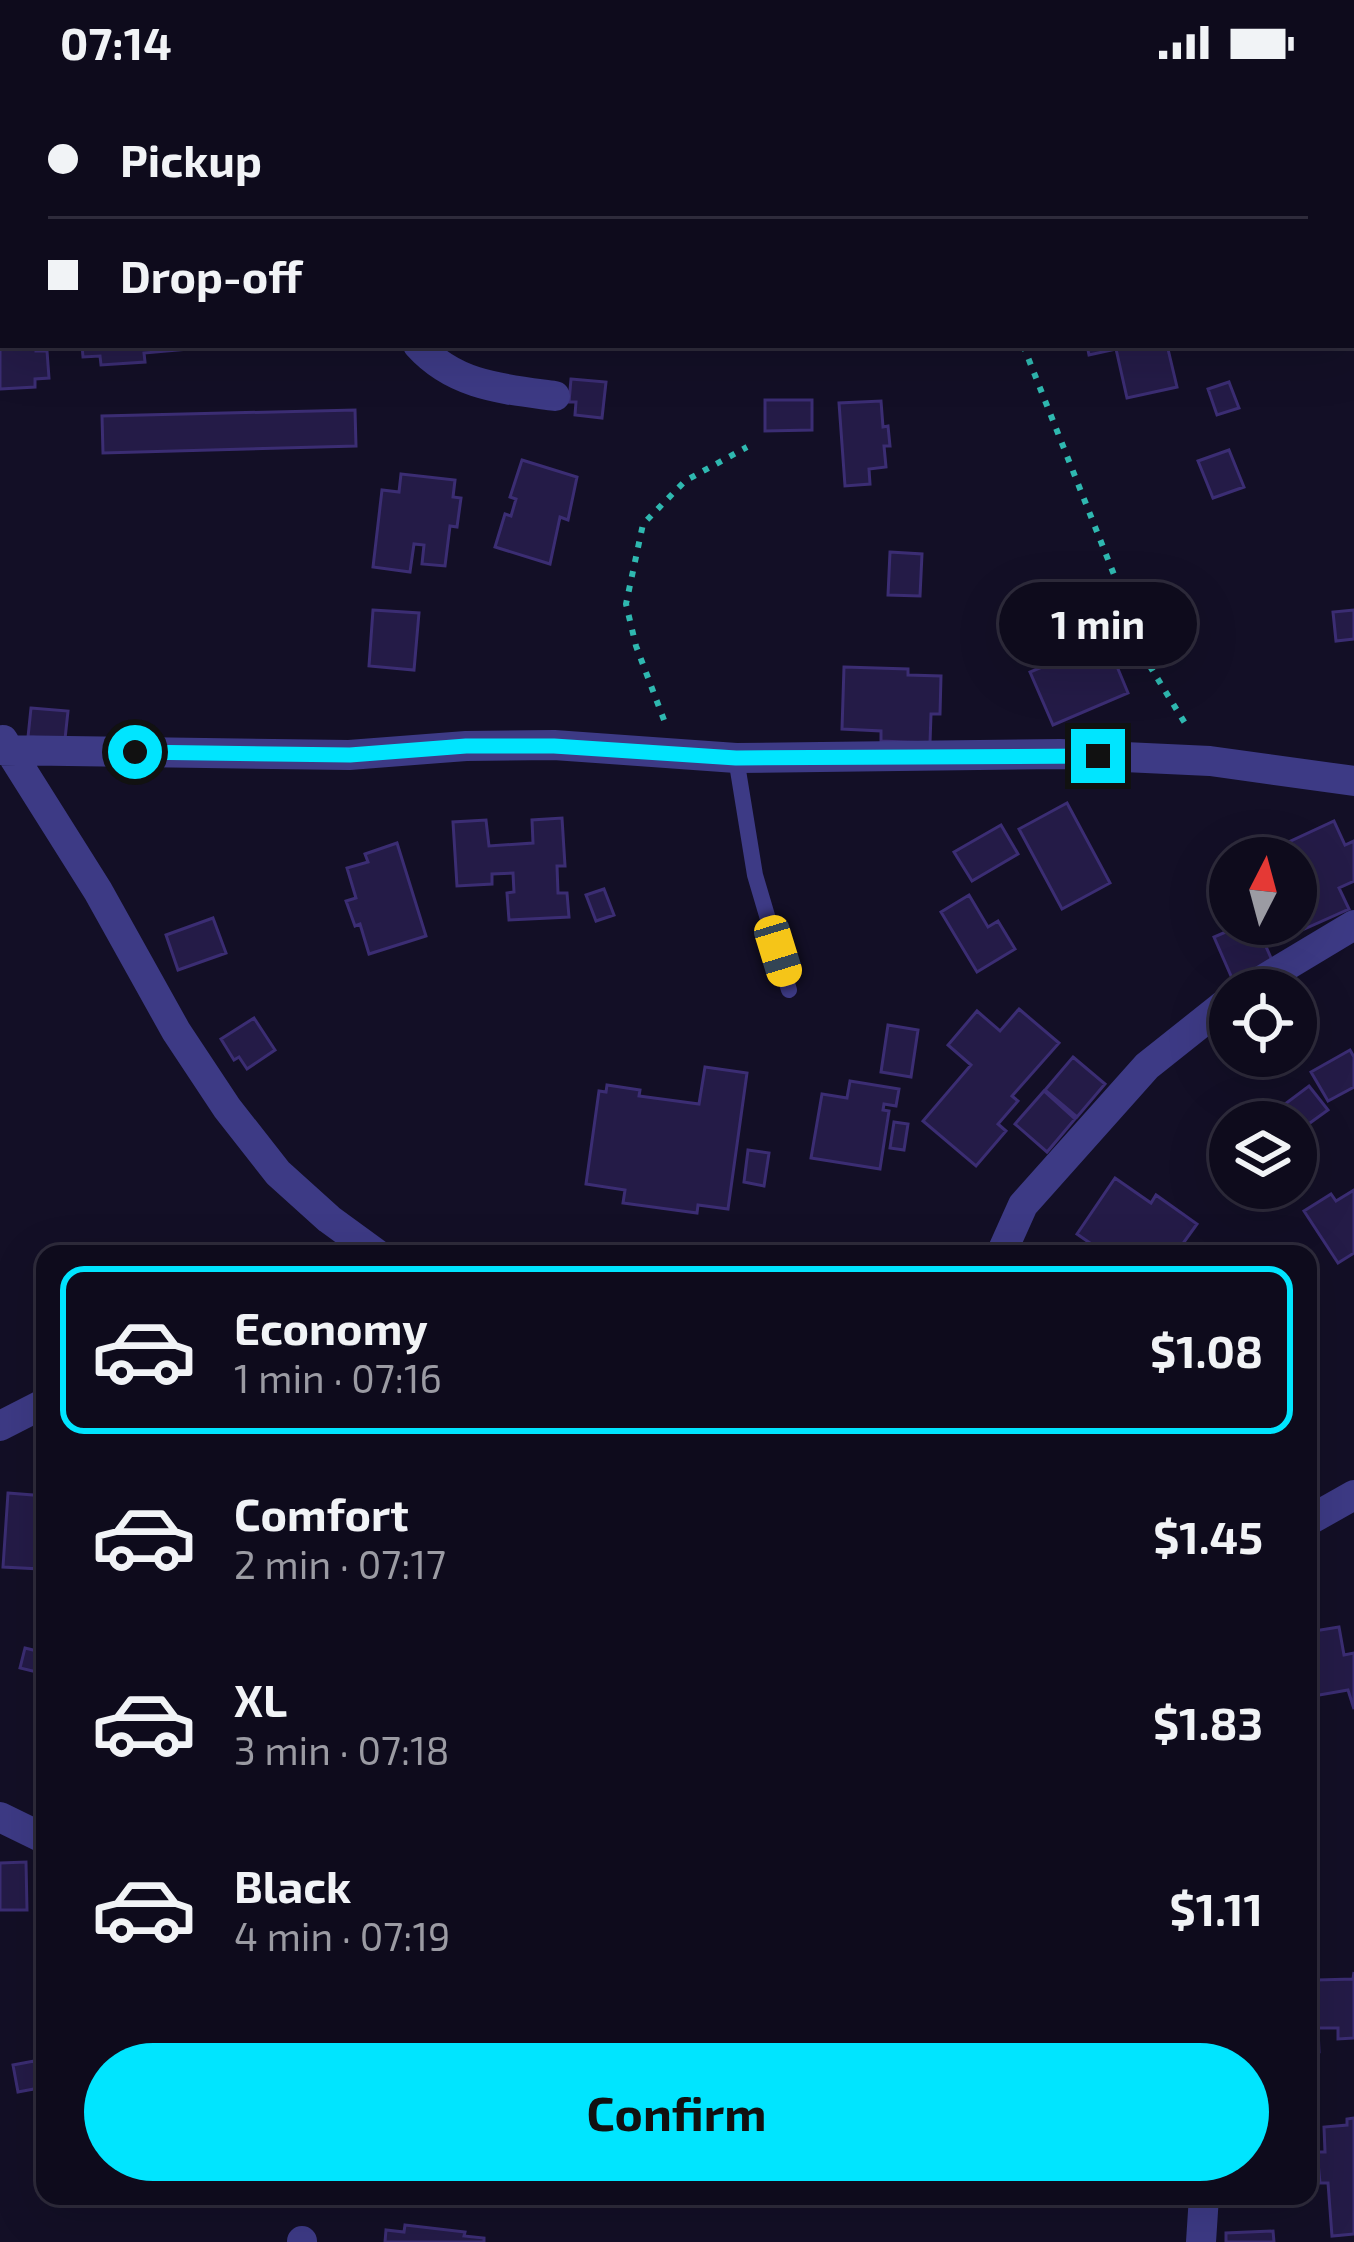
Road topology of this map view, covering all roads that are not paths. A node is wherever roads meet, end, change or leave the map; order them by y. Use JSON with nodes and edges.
{"nodes":[{"id":1,"x":421,"y":348,"type":"edge"},
{"id":2,"x":555,"y":396,"type":"dead end"},
{"id":3,"x":2,"y":744,"type":"edge"},
{"id":4,"x":736,"y":758,"type":"junction"},
{"id":5,"x":1354,"y":781,"type":"edge"},
{"id":6,"x":1354,"y":925,"type":"edge"},
{"id":7,"x":1281,"y":969,"type":"edge"},
{"id":8,"x":790,"y":989,"type":"dead end"},
{"id":9,"x":1209,"y":1017,"type":"edge"},
{"id":10,"x":364,"y":1245,"type":"edge"},
{"id":11,"x":1005,"y":1245,"type":"edge"},
{"id":12,"x":36,"y":1407,"type":"edge"},
{"id":13,"x":0,"y":1426,"type":"edge"},
{"id":14,"x":1354,"y":1495,"type":"edge"},
{"id":15,"x":1317,"y":1516,"type":"edge"},
{"id":16,"x":0,"y":1817,"type":"edge"},
{"id":17,"x":36,"y":1835,"type":"edge"},
{"id":18,"x":1203,"y":2205,"type":"edge"},
{"id":19,"x":1201,"y":2242,"type":"edge"}],
"edges":[{"from":1,"to":2,"type":"street"},
{"from":3,"to":4,"type":"street"},
{"from":3,"to":10,"type":"street"},
{"from":4,"to":5,"type":"street"},
{"from":4,"to":8,"type":"lane"},
{"from":6,"to":7,"type":"street"},
{"from":9,"to":11,"type":"street"},
{"from":12,"to":13,"type":"street"},
{"from":14,"to":15,"type":"street"},
{"from":16,"to":17,"type":"street"},
{"from":18,"to":19,"type":"street"}]}
